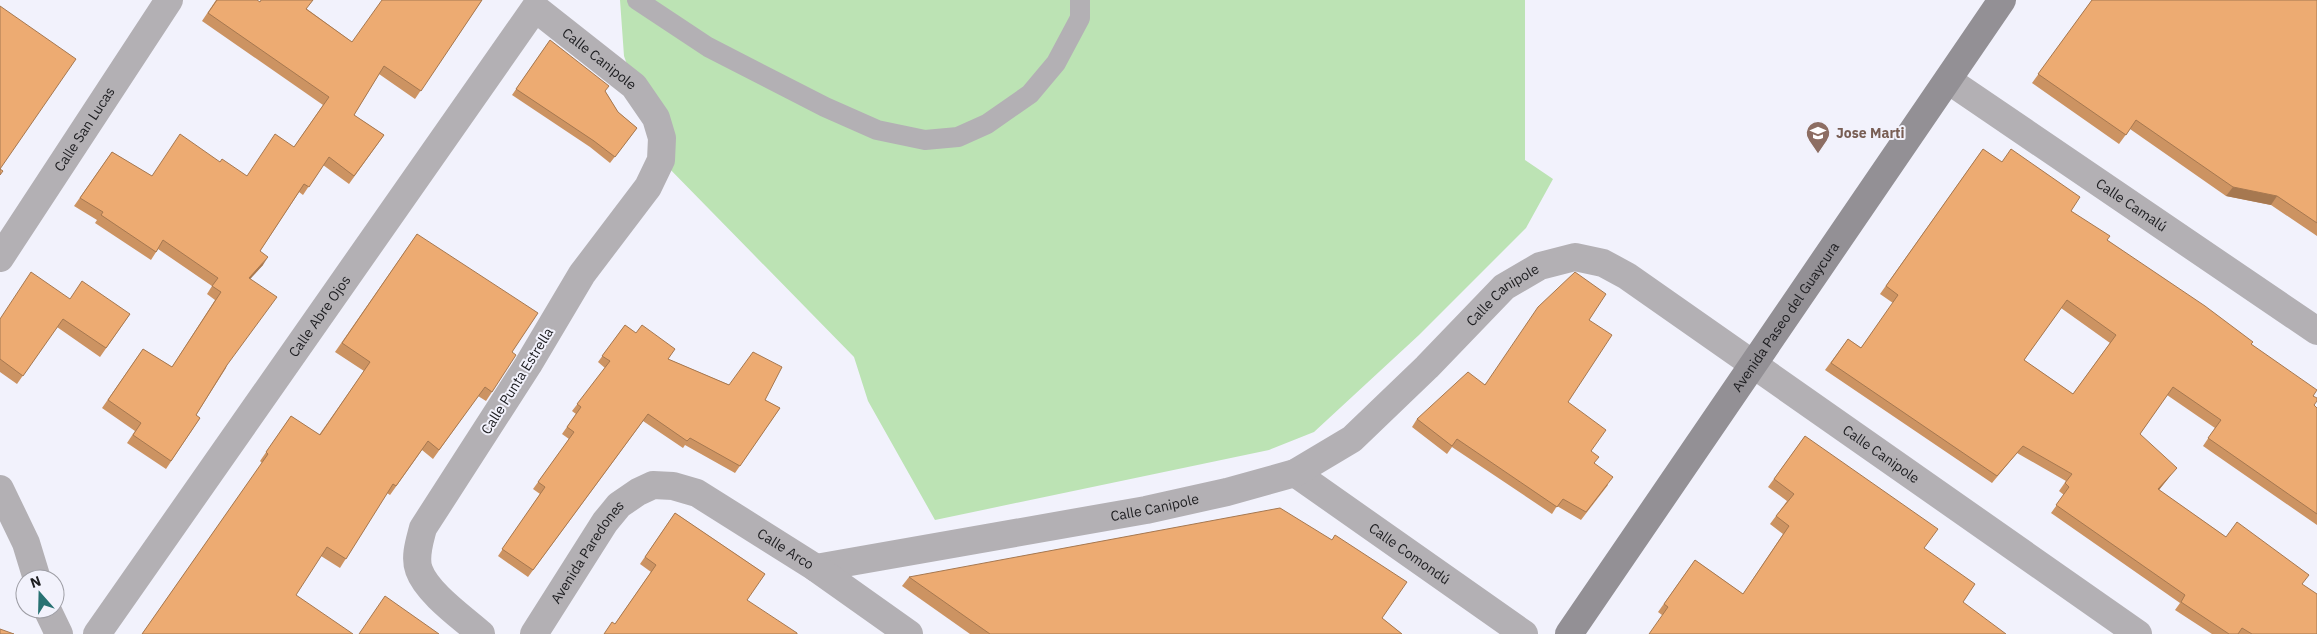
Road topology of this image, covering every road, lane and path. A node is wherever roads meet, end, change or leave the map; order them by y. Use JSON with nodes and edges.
{"nodes":[{"id":1,"x":168,"y":0,"type":"edge"},
{"id":2,"x":637,"y":0,"type":"edge"},
{"id":3,"x":1080,"y":0,"type":"edge"},
{"id":4,"x":2002,"y":0,"type":"edge"},
{"id":5,"x":538,"y":4,"type":"edge"},
{"id":6,"x":1948,"y":80,"type":"junction"},
{"id":7,"x":656,"y":118,"type":"joint"},
{"id":8,"x":0,"y":258,"type":"edge"},
{"id":9,"x":2317,"y":331,"type":"edge"},
{"id":10,"x":1753,"y":365,"type":"junction"},
{"id":11,"x":1294,"y":473,"type":"junction"},
{"id":12,"x":653,"y":485,"type":"joint"},
{"id":13,"x":0,"y":489,"type":"edge"},
{"id":14,"x":816,"y":568,"type":"junction"},
{"id":15,"x":34,"y":569,"type":"edge"},
{"id":16,"x":52,"y":619,"type":"edge"},
{"id":17,"x":59,"y":634,"type":"edge"},
{"id":18,"x":97,"y":634,"type":"edge"},
{"id":19,"x":481,"y":634,"type":"edge"},
{"id":20,"x":534,"y":634,"type":"edge"},
{"id":21,"x":909,"y":634,"type":"edge"},
{"id":22,"x":1524,"y":634,"type":"edge"},
{"id":23,"x":1569,"y":634,"type":"edge"},
{"id":24,"x":2138,"y":634,"type":"edge"}],
"edges":[{"from":1,"to":8,"type":"street","name":"Calle San Lucas"},
{"from":2,"to":3,"type":"lane"},
{"from":4,"to":6,"type":"street","name":"Avenida Paseo del Guaycura"},
{"from":5,"to":7,"type":"street","name":"Calle Canipole"},
{"from":5,"to":18,"type":"street","name":"Calle Abre Ojos"},
{"from":6,"to":9,"type":"street","name":"Calle Camalú"},
{"from":6,"to":10,"type":"street","name":"Avenida Paseo del Guaycura"},
{"from":7,"to":19,"type":"street","name":"Calle Punta Estrella"},
{"from":10,"to":11,"type":"street","name":"Calle Canipole"},
{"from":10,"to":23,"type":"street","name":"Avenida Paseo del Guaycura"},
{"from":10,"to":24,"type":"street","name":"Calle Canipole"},
{"from":11,"to":14,"type":"street","name":"Calle Canipole"},
{"from":11,"to":22,"type":"street","name":"Calle Comondú"},
{"from":12,"to":14,"type":"street","name":"Calle Arco"},
{"from":12,"to":20,"type":"street","name":"Avenida Paredones"},
{"from":13,"to":15,"type":"street"},
{"from":14,"to":21,"type":"street","name":"Calle Arco"},
{"from":16,"to":17,"type":"street"}]}
